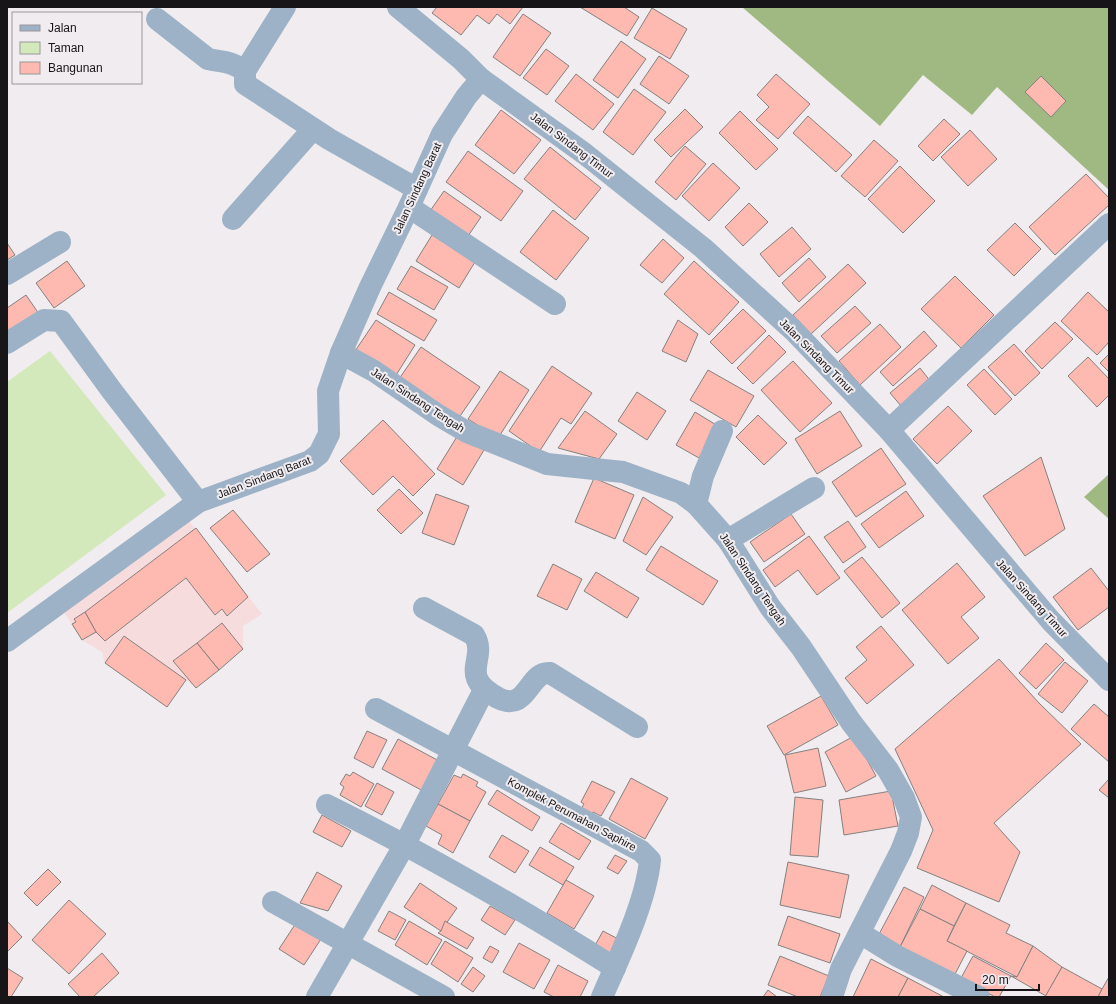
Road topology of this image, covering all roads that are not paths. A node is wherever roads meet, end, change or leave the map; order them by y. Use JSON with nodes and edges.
{"nodes":[{"id":1,"x":285,"y":7,"type":"edge"},
{"id":2,"x":398,"y":7,"type":"edge"},
{"id":3,"x":420,"y":14,"type":"edge"},
{"id":4,"x":157,"y":19,"type":"dead end"},
{"id":5,"x":245,"y":71,"type":"junction"},
{"id":6,"x":481,"y":79,"type":"junction"},
{"id":7,"x":313,"y":129,"type":"junction"},
{"id":8,"x":413,"y":198,"type":"junction"},
{"id":9,"x":233,"y":219,"type":"dead end"},
{"id":10,"x":1109,"y":224,"type":"edge"},
{"id":11,"x":60,"y":242,"type":"dead end"},
{"id":12,"x":7,"y":274,"type":"edge"},
{"id":13,"x":555,"y":304,"type":"dead end"},
{"id":14,"x":7,"y":343,"type":"edge"},
{"id":15,"x":341,"y":353,"type":"junction"},
{"id":16,"x":889,"y":430,"type":"junction"},
{"id":17,"x":722,"y":431,"type":"dead end"},
{"id":18,"x":814,"y":488,"type":"dead end"},
{"id":19,"x":198,"y":502,"type":"junction"},
{"id":20,"x":696,"y":504,"type":"junction"},
{"id":21,"x":728,"y":540,"type":"junction"},
{"id":22,"x":424,"y":608,"type":"dead end"},
{"id":23,"x":7,"y":641,"type":"edge"},
{"id":24,"x":1109,"y":680,"type":"edge"},
{"id":25,"x":484,"y":690,"type":"junction"},
{"id":26,"x":376,"y":709,"type":"dead end"},
{"id":27,"x":637,"y":727,"type":"dead end"},
{"id":28,"x":453,"y":751,"type":"junction"},
{"id":29,"x":327,"y":805,"type":"dead end"},
{"id":30,"x":405,"y":844,"type":"junction"},
{"id":31,"x":273,"y":902,"type":"dead end"},
{"id":32,"x":860,"y":934,"type":"junction"},
{"id":33,"x":348,"y":942,"type":"junction"},
{"id":34,"x":615,"y":968,"type":"junction"},
{"id":35,"x":318,"y":997,"type":"edge"},
{"id":36,"x":444,"y":997,"type":"edge"},
{"id":37,"x":602,"y":997,"type":"edge"},
{"id":38,"x":832,"y":997,"type":"edge"},
{"id":39,"x":979,"y":997,"type":"edge"}],
"edges":[{"from":1,"to":5,"type":"street"},
{"from":2,"to":3,"type":"street","name":"Jalan Sindang Timur"},
{"from":3,"to":6,"type":"street","name":"Jalan Sindang Timur"},
{"from":4,"to":5,"type":"street"},
{"from":5,"to":7,"type":"street"},
{"from":6,"to":8,"type":"street","name":"Jalan Sindang Barat"},
{"from":6,"to":16,"type":"street","name":"Jalan Sindang Timur"},
{"from":7,"to":8,"type":"street"},
{"from":7,"to":9,"type":"street"},
{"from":8,"to":13,"type":"street"},
{"from":8,"to":15,"type":"street","name":"Jalan Sindang Barat"},
{"from":10,"to":16,"type":"street"},
{"from":11,"to":12,"type":"street"},
{"from":14,"to":19,"type":"street"},
{"from":15,"to":19,"type":"street","name":"Jalan Sindang Barat"},
{"from":15,"to":20,"type":"street","name":"Jalan Sindang Tengah"},
{"from":16,"to":24,"type":"street","name":"Jalan Sindang Timur"},
{"from":17,"to":20,"type":"street"},
{"from":18,"to":21,"type":"street"},
{"from":19,"to":23,"type":"street","name":"Jalan Sindang Barat"},
{"from":20,"to":21,"type":"street","name":"Jalan Sindang Tengah"},
{"from":21,"to":32,"type":"street","name":"Jalan Sindang Tengah"},
{"from":22,"to":25,"type":"street"},
{"from":25,"to":27,"type":"street"},
{"from":25,"to":28,"type":"street"},
{"from":26,"to":28,"type":"street","name":"Komplek Perumahan Saphire"},
{"from":28,"to":30,"type":"street"},
{"from":28,"to":34,"type":"street","name":"Komplek Perumahan Saphire"},
{"from":29,"to":30,"type":"street"},
{"from":30,"to":33,"type":"street"},
{"from":30,"to":34,"type":"street"},
{"from":31,"to":33,"type":"street"},
{"from":32,"to":38,"type":"street","name":"Jalan Sindang Tengah"},
{"from":32,"to":39,"type":"street"},
{"from":33,"to":35,"type":"street"},
{"from":33,"to":36,"type":"street"},
{"from":34,"to":37,"type":"street","name":"Komplek Perumahan Saphire"}]}
